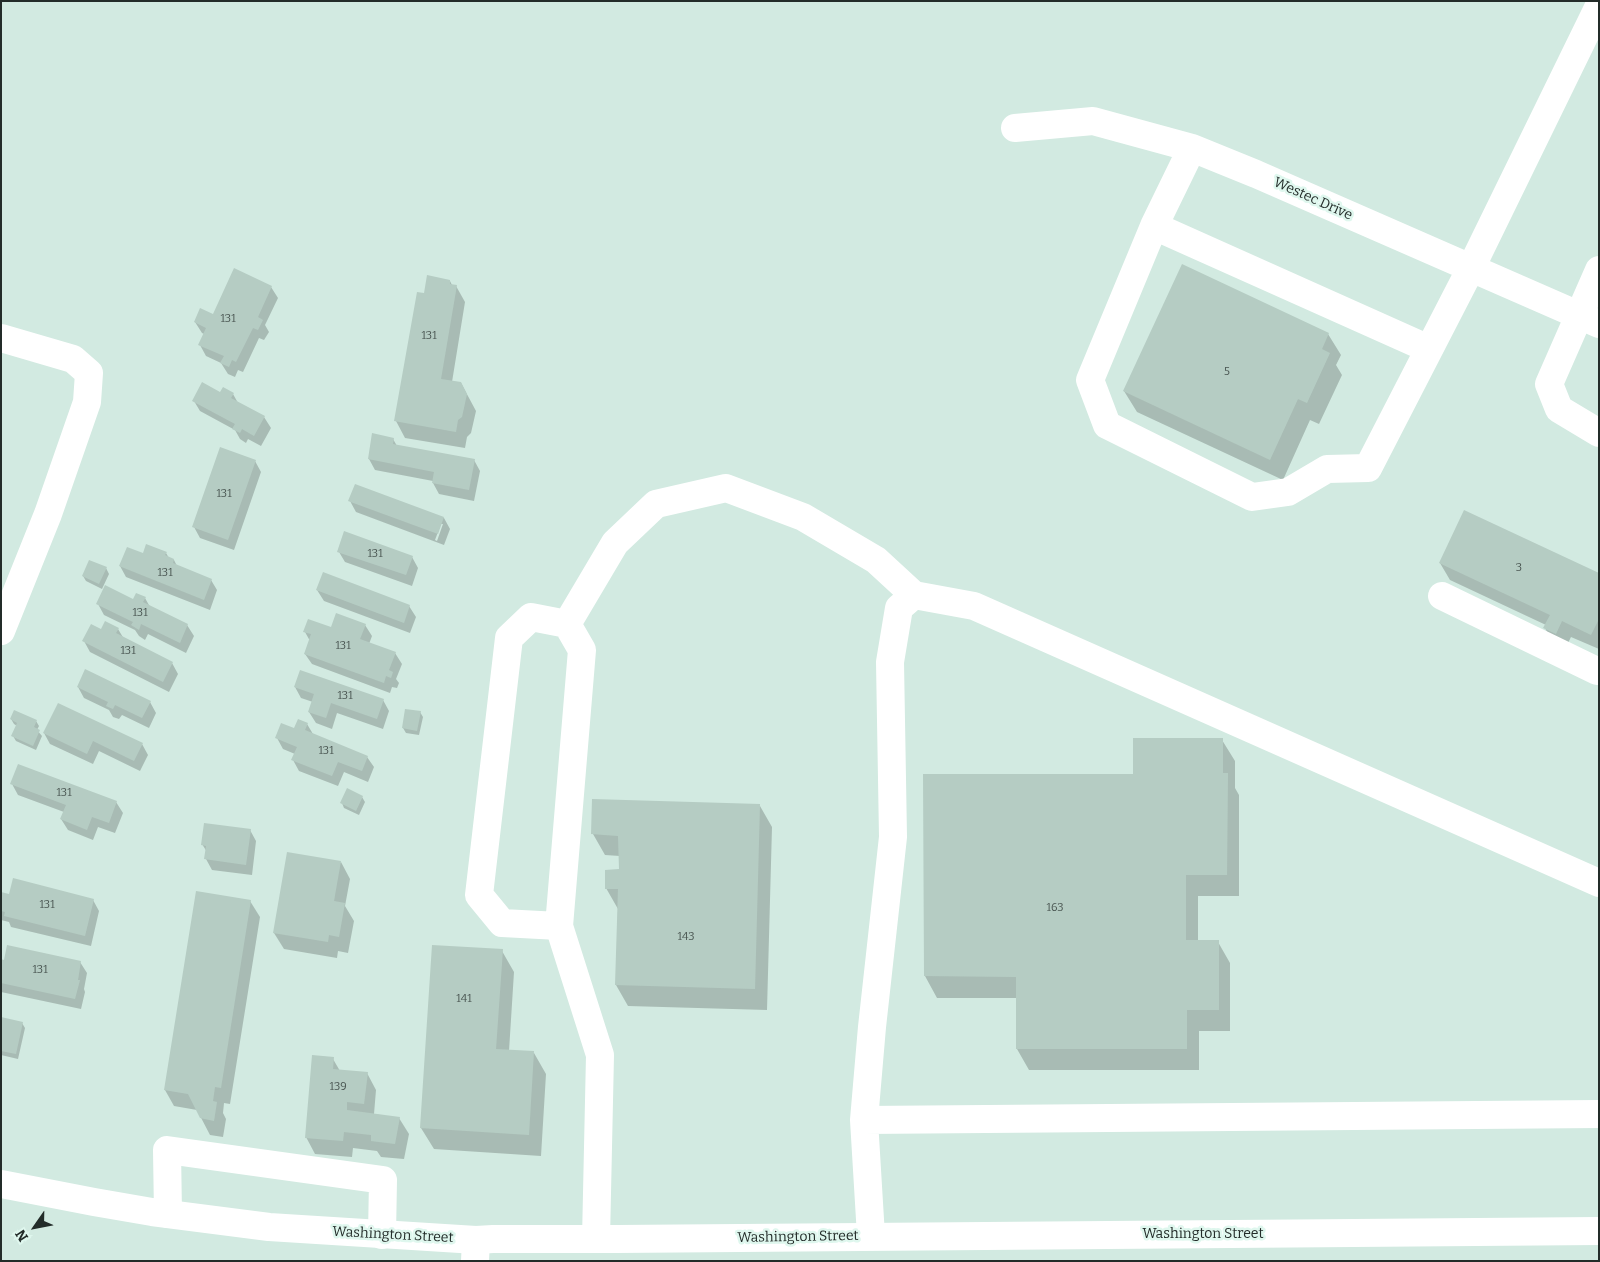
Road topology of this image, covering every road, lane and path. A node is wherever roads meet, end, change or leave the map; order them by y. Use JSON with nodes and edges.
{"nodes":[{"id":1,"x":1599,"y":6,"type":"edge"},
{"id":2,"x":1015,"y":128,"type":"dead end"},
{"id":3,"x":1192,"y":148,"type":"junction"},
{"id":4,"x":1154,"y":226,"type":"junction"},
{"id":5,"x":1471,"y":268,"type":"junction"},
{"id":6,"x":1599,"y":270,"type":"edge"},
{"id":7,"x":1589,"y":320,"type":"edge"},
{"id":8,"x":1,"y":338,"type":"edge"},
{"id":9,"x":1429,"y":349,"type":"junction"},
{"id":10,"x":1599,"y":433,"type":"edge"},
{"id":11,"x":914,"y":596,"type":"junction"},
{"id":12,"x":1442,"y":596,"type":"dead end"},
{"id":13,"x":567,"y":624,"type":"junction"},
{"id":14,"x":1,"y":632,"type":"edge"},
{"id":15,"x":1599,"y":670,"type":"edge"},
{"id":16,"x":1599,"y":883,"type":"edge"},
{"id":17,"x":559,"y":926,"type":"junction"},
{"id":18,"x":1599,"y":1114,"type":"edge"},
{"id":19,"x":864,"y":1120,"type":"junction"},
{"id":20,"x":1,"y":1184,"type":"edge"},
{"id":21,"x":168,"y":1214,"type":"junction"},
{"id":22,"x":1599,"y":1231,"type":"edge"},
{"id":23,"x":382,"y":1234,"type":"junction"},
{"id":24,"x":872,"y":1236,"type":"junction"},
{"id":25,"x":596,"y":1239,"type":"junction"},
{"id":26,"x":475,"y":1251,"type":"edge"}],
"edges":[{"from":1,"to":5,"type":"main road"},
{"from":2,"to":3,"type":"main road","name":"Westec Drive"},
{"from":3,"to":4,"type":"main road"},
{"from":3,"to":5,"type":"main road","name":"Westec Drive"},
{"from":4,"to":9,"type":"main road"},
{"from":4,"to":9,"type":"main road"},
{"from":5,"to":7,"type":"main road","name":"Westec Drive"},
{"from":5,"to":9,"type":"main road"},
{"from":6,"to":7,"type":"main road"},
{"from":7,"to":10,"type":"main road"},
{"from":8,"to":14,"type":"main road"},
{"from":11,"to":13,"type":"main road"},
{"from":11,"to":16,"type":"main road"},
{"from":11,"to":19,"type":"main road"},
{"from":12,"to":15,"type":"main road"},
{"from":13,"to":17,"type":"main road"},
{"from":13,"to":17,"type":"main road"},
{"from":17,"to":25,"type":"main road"},
{"from":18,"to":19,"type":"main road"},
{"from":19,"to":24,"type":"main road"},
{"from":20,"to":21,"type":"main road","name":"Washington Street"},
{"from":21,"to":23,"type":"main road","name":"Washington Street"},
{"from":21,"to":23,"type":"main road"},
{"from":22,"to":24,"type":"main road","name":"Washington Street"},
{"from":23,"to":26,"type":"main road","name":"Washington Street"},
{"from":24,"to":25,"type":"main road","name":"Washington Street"},
{"from":25,"to":26,"type":"main road","name":"Washington Street"}]}
